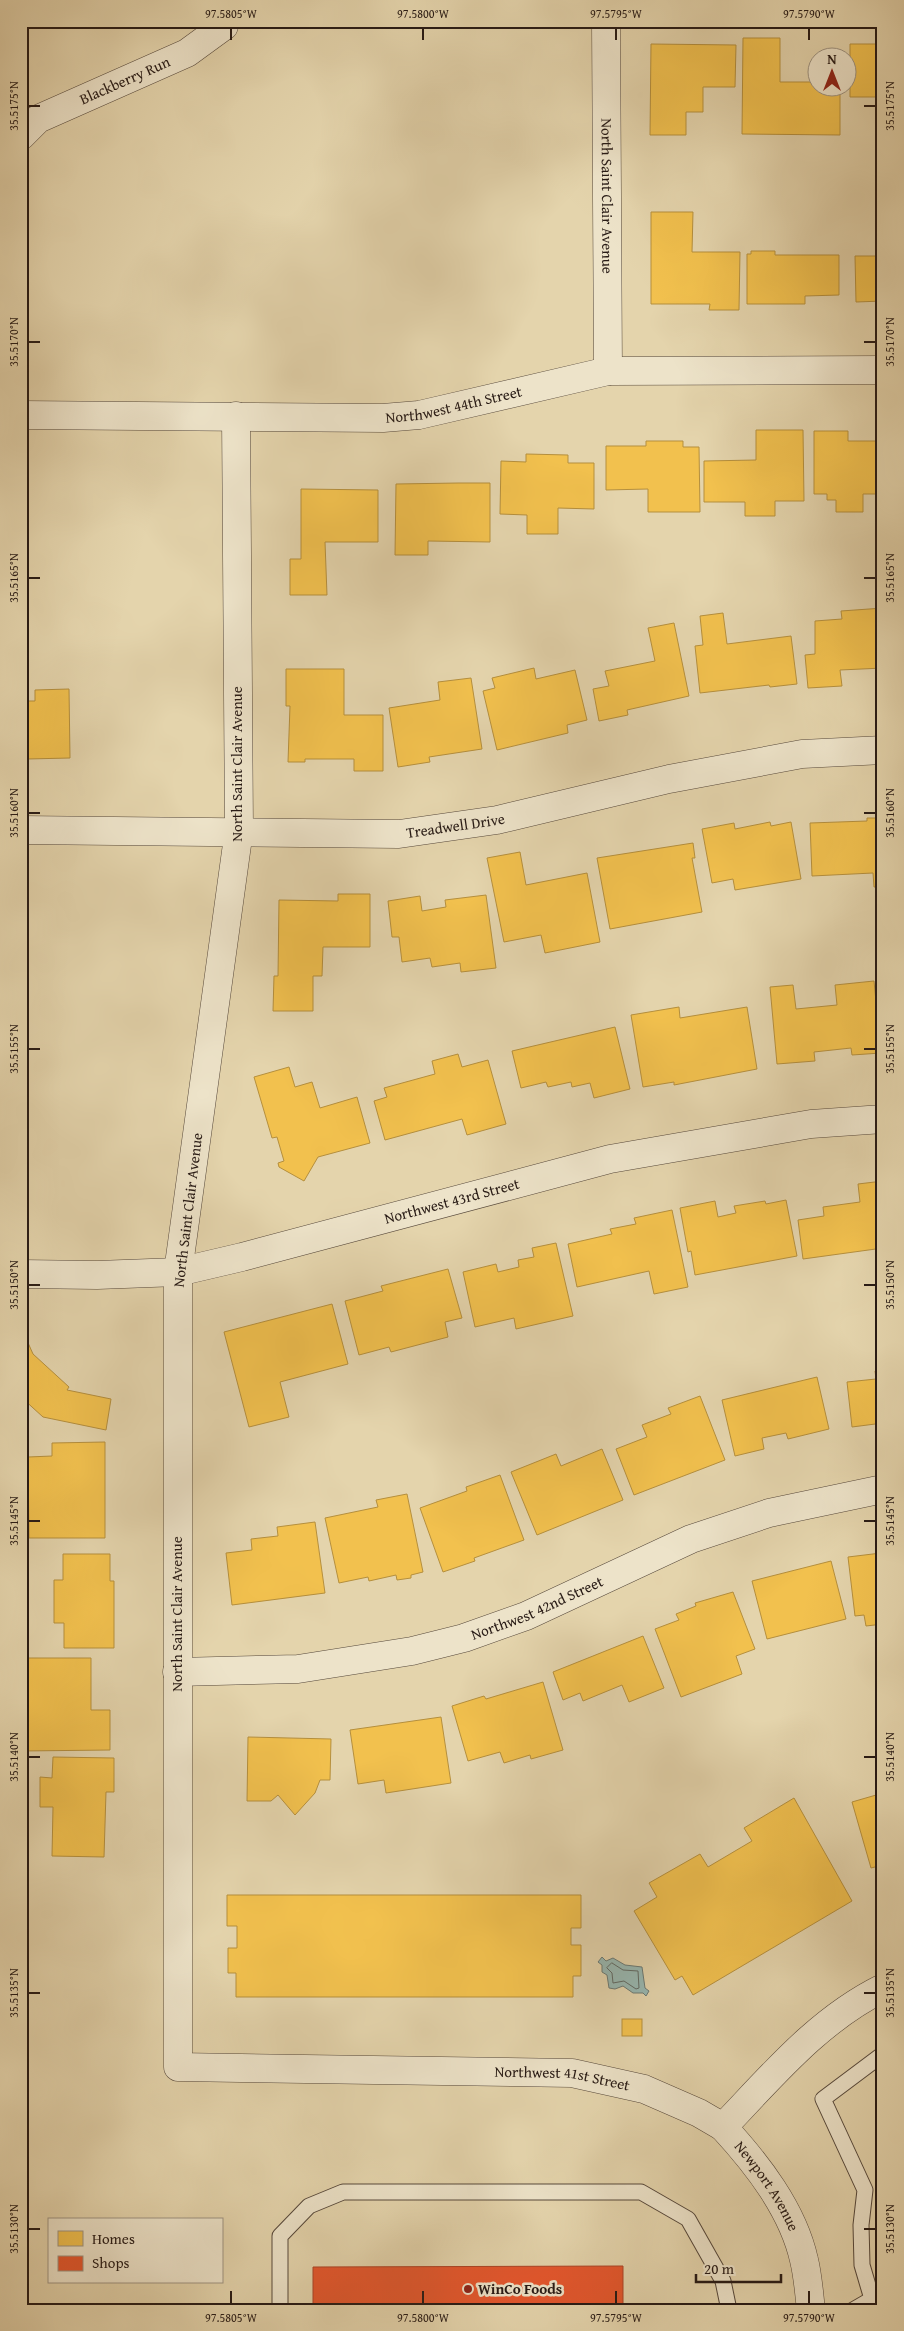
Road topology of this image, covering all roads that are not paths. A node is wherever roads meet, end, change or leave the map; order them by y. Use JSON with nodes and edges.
{"nodes":[{"id":1,"x":225,"y":21,"type":"edge"},
{"id":2,"x":606,"y":21,"type":"edge"},
{"id":3,"x":21,"y":136,"type":"edge"},
{"id":4,"x":883,"y":370,"type":"edge"},
{"id":5,"x":608,"y":371,"type":"junction"},
{"id":6,"x":21,"y":415,"type":"edge"},
{"id":7,"x":236,"y":416,"type":"junction"},
{"id":8,"x":883,"y":750,"type":"edge"},
{"id":9,"x":21,"y":830,"type":"edge"},
{"id":10,"x":239,"y":830,"type":"junction"},
{"id":11,"x":883,"y":1119,"type":"edge"},
{"id":12,"x":178,"y":1272,"type":"junction"},
{"id":13,"x":21,"y":1274,"type":"edge"},
{"id":14,"x":883,"y":1489,"type":"edge"},
{"id":15,"x":177,"y":1672,"type":"junction"},
{"id":16,"x":883,"y":1988,"type":"edge"},
{"id":17,"x":883,"y":2054,"type":"edge"},
{"id":18,"x":178,"y":2067,"type":"joint"},
{"id":19,"x":724,"y":2127,"type":"junction"},
{"id":20,"x":875,"y":2305,"type":"edge"},
{"id":21,"x":280,"y":2310,"type":"edge"},
{"id":22,"x":729,"y":2310,"type":"edge"},
{"id":23,"x":811,"y":2310,"type":"edge"},
{"id":24,"x":853,"y":2310,"type":"edge"}],
"edges":[{"from":1,"to":3,"type":"street","name":"Blackberry Run"},
{"from":2,"to":5,"type":"street","name":"North Saint Clair Avenue"},
{"from":4,"to":5,"type":"street","name":"Northwest 44th Street"},
{"from":5,"to":7,"type":"street","name":"Northwest 44th Street"},
{"from":6,"to":7,"type":"street","name":"Northwest 44th Street"},
{"from":7,"to":10,"type":"street","name":"North Saint Clair Avenue"},
{"from":8,"to":10,"type":"street","name":"Treadwell Drive"},
{"from":9,"to":10,"type":"street","name":"Treadwell Drive"},
{"from":10,"to":12,"type":"street","name":"North Saint Clair Avenue"},
{"from":11,"to":12,"type":"street","name":"Northwest 43rd Street"},
{"from":12,"to":13,"type":"street","name":"Northwest 43rd Street"},
{"from":12,"to":15,"type":"street","name":"North Saint Clair Avenue"},
{"from":14,"to":15,"type":"street","name":"Northwest 42nd Street"},
{"from":15,"to":18,"type":"street","name":"North Saint Clair Avenue"},
{"from":16,"to":19,"type":"street"},
{"from":17,"to":20,"type":"lane"},
{"from":18,"to":19,"type":"street","name":"Northwest 41st Street"},
{"from":19,"to":23,"type":"street","name":"Newport Avenue"},
{"from":20,"to":24,"type":"lane"},
{"from":21,"to":22,"type":"lane"}]}
